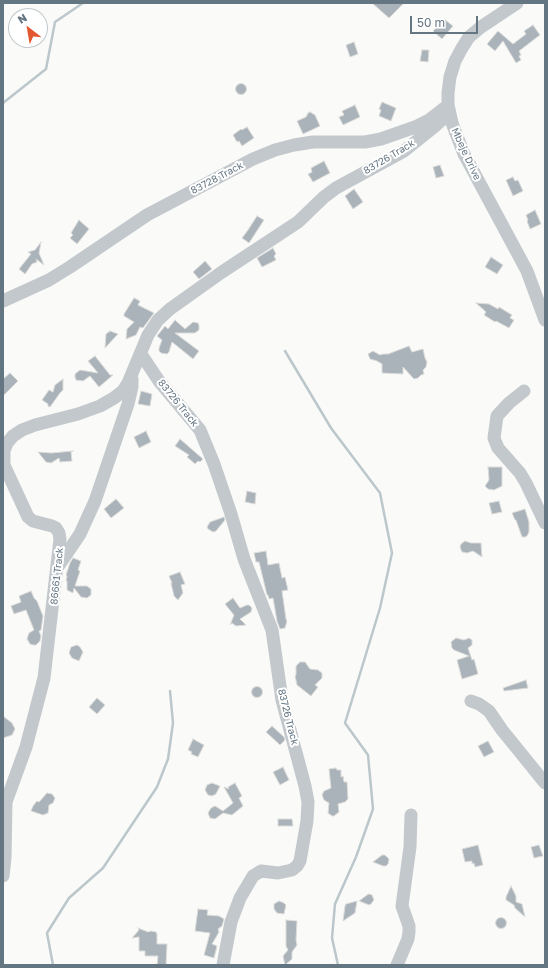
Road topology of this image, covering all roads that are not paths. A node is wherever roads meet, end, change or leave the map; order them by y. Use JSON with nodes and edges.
{"nodes":[{"id":1,"x":517,"y":3,"type":"edge"},
{"id":2,"x":449,"y":109,"type":"junction"},
{"id":3,"x":540,"y":296,"type":"edge"},
{"id":4,"x":3,"y":301,"type":"edge"},
{"id":5,"x":545,"y":320,"type":"edge"},
{"id":6,"x":141,"y":354,"type":"junction"},
{"id":7,"x":132,"y":376,"type":"junction"},
{"id":8,"x":524,"y":391,"type":"dead end"},
{"id":9,"x":4,"y":465,"type":"edge"},
{"id":10,"x":545,"y":523,"type":"edge"},
{"id":11,"x":58,"y":567,"type":"junction"},
{"id":12,"x":472,"y":701,"type":"dead end"},
{"id":13,"x":545,"y":783,"type":"edge"},
{"id":14,"x":411,"y":816,"type":"dead end"},
{"id":15,"x":3,"y":876,"type":"edge"},
{"id":16,"x":223,"y":965,"type":"edge"},
{"id":17,"x":397,"y":965,"type":"edge"}],
"edges":[{"from":1,"to":2,"type":"street","name":"Mbeje Drive"},
{"from":2,"to":3,"type":"street","name":"Mbeje Drive"},
{"from":2,"to":4,"type":"street","name":"83728 Track"},
{"from":2,"to":6,"type":"street","name":"83726 Track"},
{"from":3,"to":5,"type":"street","name":"Mbeje Drive"},
{"from":6,"to":7,"type":"street","name":"86661 Track"},
{"from":6,"to":16,"type":"street","name":"83726 Track"},
{"from":7,"to":9,"type":"street","name":"86661 Track"},
{"from":7,"to":11,"type":"street"},
{"from":8,"to":10,"type":"street"},
{"from":9,"to":11,"type":"street","name":"86661 Track"},
{"from":11,"to":15,"type":"street","name":"86661 Track"},
{"from":12,"to":13,"type":"street"},
{"from":14,"to":17,"type":"street"}]}
